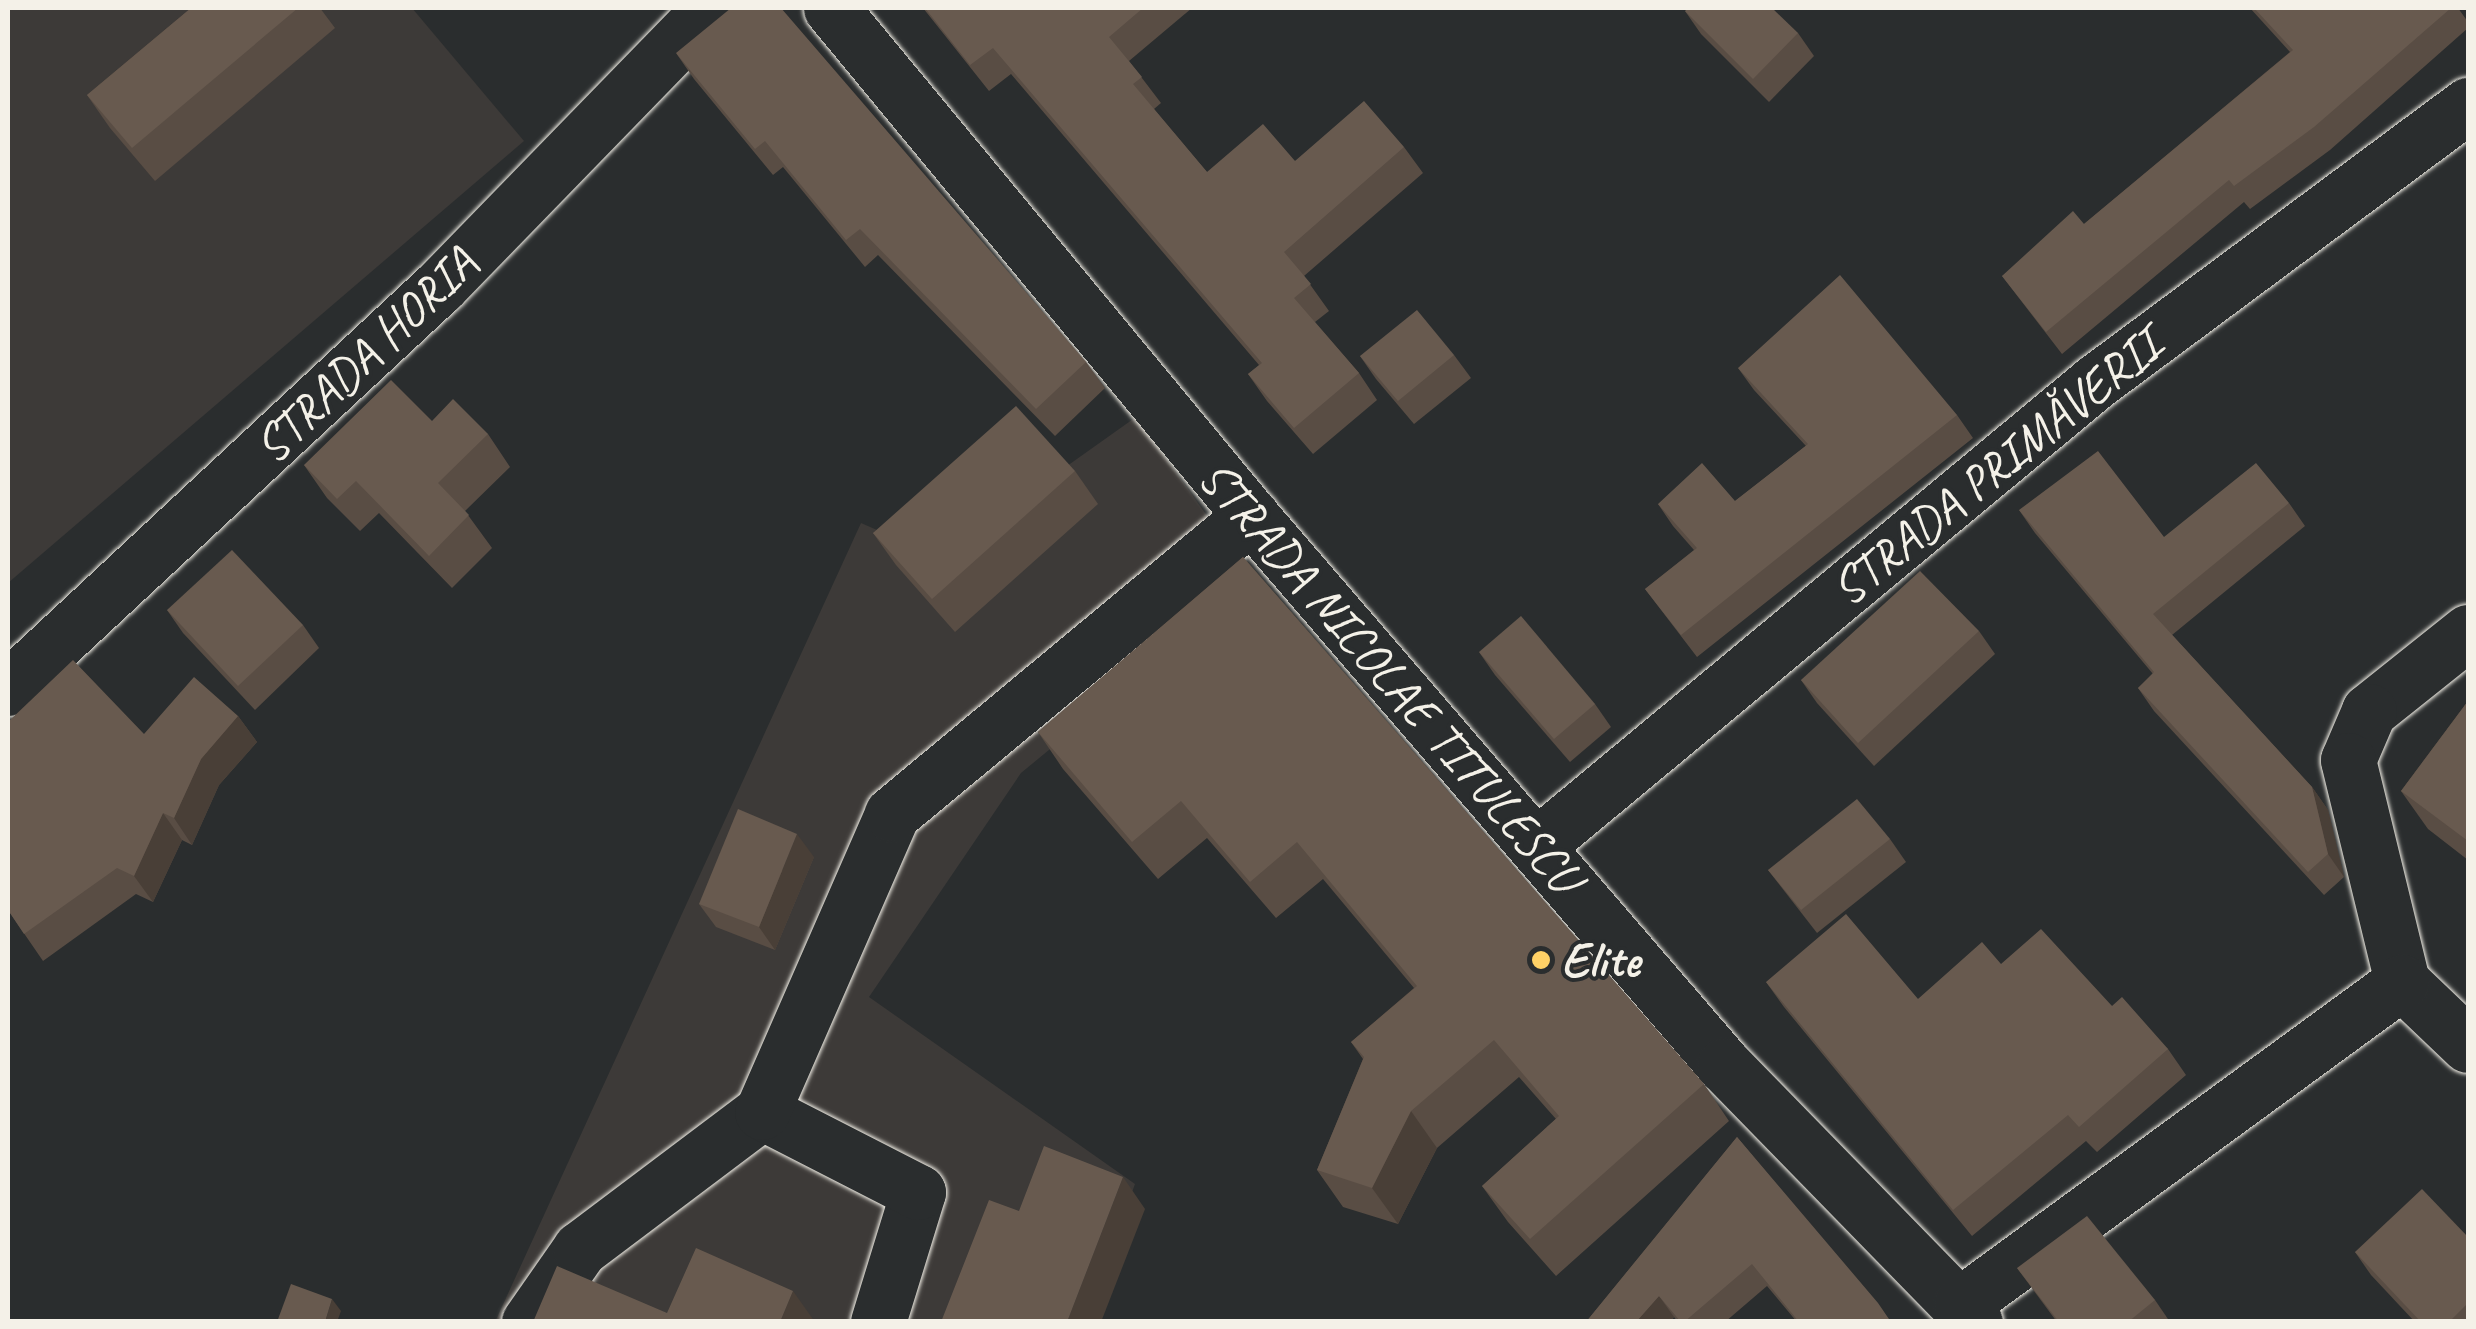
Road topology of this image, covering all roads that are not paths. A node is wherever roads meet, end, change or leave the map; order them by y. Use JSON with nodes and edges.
{"nodes":[{"id":1,"x":710,"y":8,"type":"edge"},
{"id":2,"x":832,"y":8,"type":"edge"},
{"id":3,"x":2468,"y":105,"type":"edge"},
{"id":4,"x":1250,"y":516,"type":"junction"},
{"id":5,"x":2468,"y":632,"type":"edge"},
{"id":6,"x":8,"y":688,"type":"edge"},
{"id":7,"x":1536,"y":846,"type":"junction"},
{"id":8,"x":2402,"y":982,"type":"junction"},
{"id":9,"x":2468,"y":1045,"type":"edge"},
{"id":10,"x":762,"y":1112,"type":"junction"},
{"id":11,"x":1968,"y":1313,"type":"edge"},
{"id":12,"x":529,"y":1322,"type":"edge"},
{"id":13,"x":878,"y":1322,"type":"edge"}],
"edges":[{"from":1,"to":6,"type":"street","name":"STRADA HORIA"},
{"from":2,"to":4,"type":"street","name":"STRADA NICOLAE TITULESCU"},
{"from":3,"to":7,"type":"street","name":"STRADA PRIMĂVERII"},
{"from":4,"to":7,"type":"street","name":"STRADA NICOLAE TITULESCU"},
{"from":4,"to":10,"type":"street"},
{"from":5,"to":8,"type":"street"},
{"from":7,"to":11,"type":"street","name":"STRADA NICOLAE TITULESCU"},
{"from":8,"to":9,"type":"street"},
{"from":8,"to":11,"type":"street"},
{"from":10,"to":12,"type":"street"},
{"from":10,"to":13,"type":"street"}]}
